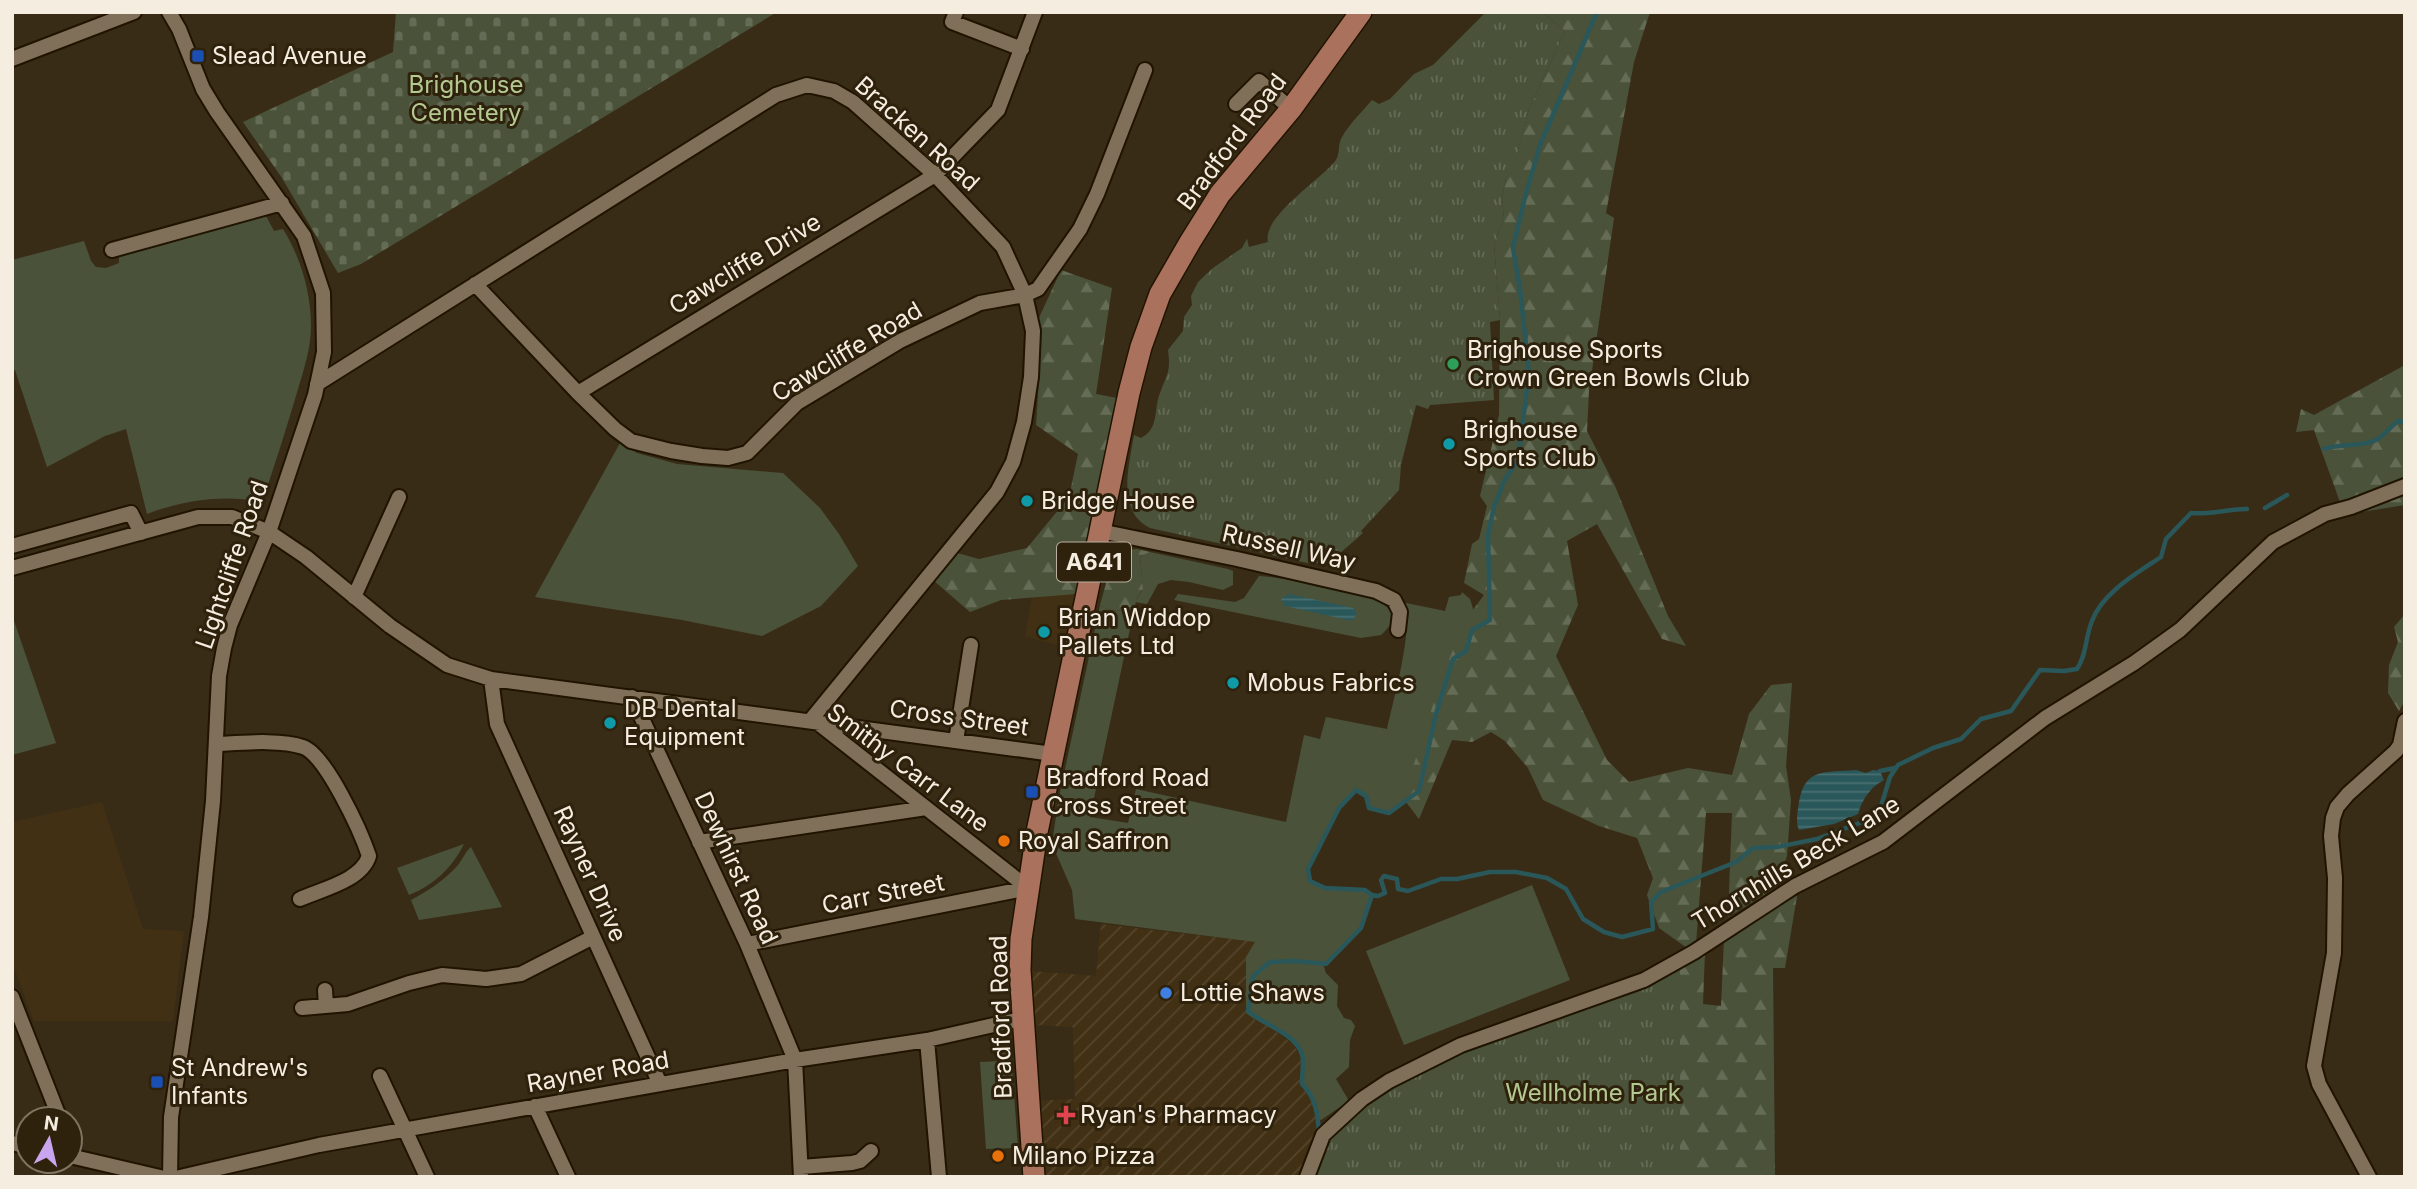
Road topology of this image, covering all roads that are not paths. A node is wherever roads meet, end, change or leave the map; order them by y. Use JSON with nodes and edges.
{"nodes":[{"id":1,"x":134,"y":12,"type":"edge"},
{"id":2,"x":170,"y":12,"type":"edge"},
{"id":3,"x":956,"y":12,"type":"edge"},
{"id":4,"x":1035,"y":12,"type":"edge"},
{"id":5,"x":1361,"y":12,"type":"edge"},
{"id":6,"x":1022,"y":49,"type":"junction"},
{"id":7,"x":12,"y":59,"type":"edge"},
{"id":8,"x":1145,"y":70,"type":"dead end"},
{"id":9,"x":1236,"y":104,"type":"dead end"},
{"id":10,"x":1291,"y":109,"type":"junction"},
{"id":11,"x":935,"y":174,"type":"junction"},
{"id":12,"x":282,"y":203,"type":"junction"},
{"id":13,"x":113,"y":250,"type":"dead end"},
{"id":14,"x":475,"y":284,"type":"junction"},
{"id":15,"x":1025,"y":295,"type":"junction"},
{"id":16,"x":317,"y":384,"type":"junction"},
{"id":17,"x":578,"y":393,"type":"junction"},
{"id":18,"x":2405,"y":486,"type":"edge"},
{"id":19,"x":399,"y":497,"type":"dead end"},
{"id":20,"x":269,"y":531,"type":"junction"},
{"id":21,"x":1100,"y":531,"type":"junction"},
{"id":22,"x":141,"y":533,"type":"junction"},
{"id":23,"x":12,"y":546,"type":"edge"},
{"id":24,"x":12,"y":568,"type":"edge"},
{"id":25,"x":354,"y":597,"type":"junction"},
{"id":26,"x":1398,"y":630,"type":"dead end"},
{"id":27,"x":971,"y":645,"type":"dead end"},
{"id":28,"x":491,"y":679,"type":"junction"},
{"id":29,"x":632,"y":697,"type":"junction"},
{"id":30,"x":2405,"y":721,"type":"edge"},
{"id":31,"x":813,"y":722,"type":"junction"},
{"id":32,"x":956,"y":741,"type":"junction"},
{"id":33,"x":216,"y":744,"type":"junction"},
{"id":34,"x":1053,"y":754,"type":"junction"},
{"id":35,"x":926,"y":808,"type":"junction"},
{"id":36,"x":699,"y":842,"type":"junction"},
{"id":37,"x":1028,"y":888,"type":"junction"},
{"id":38,"x":300,"y":899,"type":"dead end"},
{"id":39,"x":593,"y":937,"type":"junction"},
{"id":40,"x":747,"y":944,"type":"junction"},
{"id":41,"x":325,"y":990,"type":"dead end"},
{"id":42,"x":12,"y":997,"type":"edge"},
{"id":43,"x":326,"y":1006,"type":"junction"},
{"id":44,"x":302,"y":1008,"type":"dead end"},
{"id":45,"x":1025,"y":1018,"type":"junction"},
{"id":46,"x":927,"y":1040,"type":"junction"},
{"id":47,"x":795,"y":1060,"type":"junction"},
{"id":48,"x":380,"y":1076,"type":"dead end"},
{"id":49,"x":660,"y":1084,"type":"junction"},
{"id":50,"x":54,"y":1105,"type":"edge"},
{"id":51,"x":536,"y":1106,"type":"junction"},
{"id":52,"x":407,"y":1130,"type":"junction"},
{"id":53,"x":871,"y":1151,"type":"dead end"},
{"id":54,"x":84,"y":1156,"type":"edge"},
{"id":55,"x":798,"y":1174,"type":"edge"},
{"id":56,"x":160,"y":1177,"type":"edge"},
{"id":57,"x":170,"y":1177,"type":"edge"},
{"id":58,"x":180,"y":1177,"type":"edge"},
{"id":59,"x":428,"y":1177,"type":"edge"},
{"id":60,"x":568,"y":1177,"type":"edge"},
{"id":61,"x":939,"y":1177,"type":"edge"},
{"id":62,"x":1034,"y":1177,"type":"edge"},
{"id":63,"x":1307,"y":1177,"type":"edge"},
{"id":64,"x":2370,"y":1177,"type":"edge"}],
"edges":[{"from":1,"to":7,"type":"street"},
{"from":2,"to":12,"type":"street","name":"Lightcliffe Road"},
{"from":3,"to":6,"type":"street"},
{"from":4,"to":6,"type":"street","name":"Cawcliffe Drive"},
{"from":5,"to":10,"type":"main road","name":"Bradford Road","number":"A641"},
{"from":6,"to":11,"type":"street","name":"Cawcliffe Drive"},
{"from":8,"to":15,"type":"street"},
{"from":9,"to":10,"type":"street"},
{"from":10,"to":21,"type":"main road","name":"Bradford Road","number":"A641"},
{"from":11,"to":14,"type":"street","name":"Bracken Road"},
{"from":11,"to":15,"type":"street","name":"Bracken Road"},
{"from":11,"to":17,"type":"street","name":"Cawcliffe Drive"},
{"from":12,"to":13,"type":"street"},
{"from":12,"to":16,"type":"street","name":"Lightcliffe Road"},
{"from":14,"to":16,"type":"street","name":"Bracken Road"},
{"from":14,"to":17,"type":"street","name":"Cawcliffe Road"},
{"from":15,"to":17,"type":"street","name":"Cawcliffe Road"},
{"from":15,"to":31,"type":"street","name":"Bracken Road"},
{"from":16,"to":20,"type":"street","name":"Lightcliffe Road"},
{"from":18,"to":63,"type":"street","name":"Thornhills Beck Lane"},
{"from":19,"to":25,"type":"street"},
{"from":20,"to":22,"type":"street","name":"Smithy Carr Lane"},
{"from":20,"to":25,"type":"street","name":"Smithy Carr Lane"},
{"from":20,"to":33,"type":"street","name":"Lightcliffe Road"},
{"from":21,"to":26,"type":"street","name":"Russell Way"},
{"from":21,"to":34,"type":"main road","name":"Bradford Road","number":"A641"},
{"from":22,"to":23,"type":"street"},
{"from":22,"to":24,"type":"street","name":"Smithy Carr Lane"},
{"from":25,"to":28,"type":"street","name":"Smithy Carr Lane"},
{"from":27,"to":32,"type":"street"},
{"from":28,"to":29,"type":"street","name":"Smithy Carr Lane"},
{"from":28,"to":39,"type":"street","name":"Rayner Drive"},
{"from":29,"to":31,"type":"street","name":"Smithy Carr Lane"},
{"from":29,"to":36,"type":"street","name":"Dewhirst Road"},
{"from":30,"to":64,"type":"street"},
{"from":31,"to":32,"type":"street","name":"Cross Street"},
{"from":31,"to":35,"type":"street","name":"Smithy Carr Lane"},
{"from":32,"to":34,"type":"street","name":"Cross Street"},
{"from":33,"to":38,"type":"street"},
{"from":33,"to":57,"type":"street","name":"Lightcliffe Road"},
{"from":34,"to":37,"type":"main road","name":"Bradford Road","number":"A641"},
{"from":35,"to":36,"type":"street"},
{"from":35,"to":37,"type":"street","name":"Smithy Carr Lane"},
{"from":36,"to":40,"type":"street","name":"Dewhirst Road"},
{"from":37,"to":40,"type":"street","name":"Carr Street"},
{"from":37,"to":45,"type":"main road","name":"Bradford Road","number":"A641"},
{"from":39,"to":43,"type":"street"},
{"from":39,"to":49,"type":"street","name":"Rayner Drive"},
{"from":40,"to":47,"type":"street","name":"Dewhirst Road"},
{"from":41,"to":43,"type":"street"},
{"from":42,"to":50,"type":"street"},
{"from":43,"to":44,"type":"street"},
{"from":45,"to":46,"type":"street","name":"Rayner Road"},
{"from":45,"to":62,"type":"main road","name":"Bradford Road","number":"A641"},
{"from":46,"to":47,"type":"street","name":"Rayner Road"},
{"from":46,"to":61,"type":"street"},
{"from":47,"to":49,"type":"street","name":"Rayner Road"},
{"from":47,"to":55,"type":"street","name":"Dewhirst Road"},
{"from":48,"to":52,"type":"street"},
{"from":49,"to":51,"type":"street","name":"Rayner Road"},
{"from":51,"to":52,"type":"street","name":"Rayner Road"},
{"from":51,"to":60,"type":"street"},
{"from":52,"to":58,"type":"street","name":"Rayner Road"},
{"from":52,"to":59,"type":"street"},
{"from":53,"to":55,"type":"street"},
{"from":54,"to":56,"type":"street"}]}
